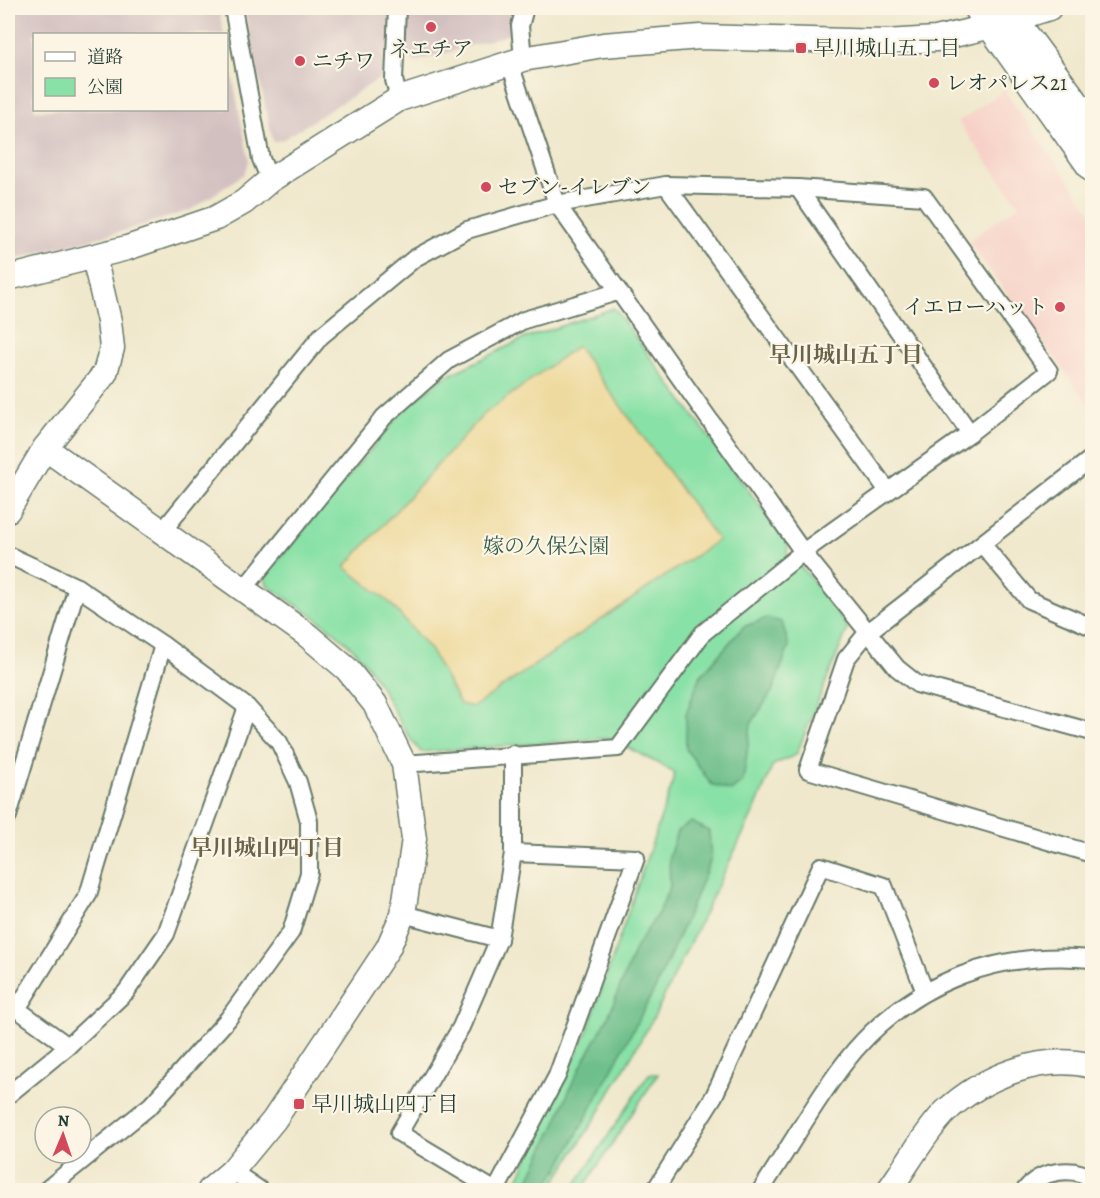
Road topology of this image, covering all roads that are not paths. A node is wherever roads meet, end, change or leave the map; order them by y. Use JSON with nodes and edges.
{"nodes":[{"id":1,"x":233,"y":8,"type":"edge"},
{"id":2,"x":397,"y":8,"type":"edge"},
{"id":3,"x":525,"y":8,"type":"edge"},
{"id":4,"x":1049,"y":8,"type":"edge"},
{"id":5,"x":997,"y":15,"type":"edge"},
{"id":6,"x":517,"y":62,"type":"junction"},
{"id":7,"x":399,"y":99,"type":"junction"},
{"id":8,"x":1092,"y":125,"type":"edge"},
{"id":9,"x":1092,"y":168,"type":"edge"},
{"id":10,"x":270,"y":180,"type":"junction"},
{"id":11,"x":666,"y":184,"type":"junction"},
{"id":12,"x":798,"y":188,"type":"junction"},
{"id":13,"x":557,"y":204,"type":"junction"},
{"id":14,"x":94,"y":257,"type":"junction"},
{"id":15,"x":8,"y":278,"type":"edge"},
{"id":16,"x":617,"y":292,"type":"junction"},
{"id":17,"x":970,"y":433,"type":"junction"},
{"id":18,"x":45,"y":448,"type":"junction"},
{"id":19,"x":1092,"y":458,"type":"edge"},
{"id":20,"x":888,"y":491,"type":"junction"},
{"id":21,"x":8,"y":510,"type":"edge"},
{"id":22,"x":161,"y":533,"type":"junction"},
{"id":23,"x":982,"y":544,"type":"junction"},
{"id":24,"x":803,"y":552,"type":"junction"},
{"id":25,"x":8,"y":555,"type":"edge"},
{"id":26,"x":77,"y":587,"type":"junction"},
{"id":27,"x":243,"y":590,"type":"junction"},
{"id":28,"x":1092,"y":627,"type":"edge"},
{"id":29,"x":867,"y":633,"type":"junction"},
{"id":30,"x":163,"y":645,"type":"junction"},
{"id":31,"x":247,"y":707,"type":"junction"},
{"id":32,"x":1091,"y":728,"type":"edge"},
{"id":33,"x":513,"y":754,"type":"junction"},
{"id":34,"x":404,"y":764,"type":"junction"},
{"id":35,"x":8,"y":816,"type":"edge"},
{"id":36,"x":513,"y":853,"type":"junction"},
{"id":37,"x":1092,"y":854,"type":"edge"},
{"id":38,"x":404,"y":914,"type":"junction"},
{"id":39,"x":499,"y":939,"type":"junction"},
{"id":40,"x":1092,"y":959,"type":"edge"},
{"id":41,"x":925,"y":992,"type":"junction"},
{"id":42,"x":68,"y":1046,"type":"junction"},
{"id":43,"x":1092,"y":1066,"type":"edge"},
{"id":44,"x":8,"y":1095,"type":"edge"},
{"id":45,"x":232,"y":1171,"type":"junction"},
{"id":46,"x":1092,"y":1179,"type":"edge"},
{"id":47,"x":46,"y":1191,"type":"edge"},
{"id":48,"x":210,"y":1191,"type":"edge"},
{"id":49,"x":260,"y":1191,"type":"edge"},
{"id":50,"x":495,"y":1191,"type":"edge"},
{"id":51,"x":655,"y":1191,"type":"edge"},
{"id":52,"x":761,"y":1191,"type":"edge"},
{"id":53,"x":889,"y":1191,"type":"edge"},
{"id":54,"x":1025,"y":1191,"type":"edge"}],
"edges":[{"from":1,"to":10,"type":"street"},
{"from":2,"to":7,"type":"street"},
{"from":3,"to":6,"type":"street"},
{"from":4,"to":5,"type":"street"},
{"from":5,"to":6,"type":"street"},
{"from":5,"to":8,"type":"main road"},
{"from":5,"to":9,"type":"main road"},
{"from":6,"to":7,"type":"street"},
{"from":6,"to":13,"type":"street"},
{"from":7,"to":10,"type":"street"},
{"from":10,"to":14,"type":"street"},
{"from":11,"to":12,"type":"street"},
{"from":11,"to":13,"type":"street"},
{"from":11,"to":20,"type":"street"},
{"from":12,"to":17,"type":"street"},
{"from":12,"to":17,"type":"street"},
{"from":13,"to":16,"type":"street"},
{"from":13,"to":22,"type":"street"},
{"from":14,"to":15,"type":"street"},
{"from":14,"to":18,"type":"street"},
{"from":16,"to":24,"type":"street"},
{"from":16,"to":27,"type":"street"},
{"from":17,"to":20,"type":"street"},
{"from":18,"to":21,"type":"street"},
{"from":18,"to":22,"type":"street"},
{"from":19,"to":23,"type":"street"},
{"from":20,"to":24,"type":"street"},
{"from":22,"to":27,"type":"street"},
{"from":23,"to":28,"type":"street"},
{"from":23,"to":29,"type":"street"},
{"from":24,"to":29,"type":"street"},
{"from":24,"to":33,"type":"street"},
{"from":25,"to":26,"type":"street"},
{"from":26,"to":30,"type":"street"},
{"from":26,"to":35,"type":"street"},
{"from":27,"to":34,"type":"street"},
{"from":29,"to":32,"type":"street"},
{"from":29,"to":37,"type":"street"},
{"from":30,"to":31,"type":"street"},
{"from":30,"to":42,"type":"street"},
{"from":31,"to":42,"type":"street"},
{"from":31,"to":47,"type":"street"},
{"from":33,"to":34,"type":"street"},
{"from":33,"to":36,"type":"street"},
{"from":34,"to":38,"type":"street"},
{"from":36,"to":39,"type":"street"},
{"from":36,"to":50,"type":"street"},
{"from":38,"to":39,"type":"street"},
{"from":38,"to":45,"type":"street"},
{"from":39,"to":50,"type":"street"},
{"from":40,"to":41,"type":"street"},
{"from":41,"to":51,"type":"street"},
{"from":41,"to":52,"type":"street"},
{"from":42,"to":44,"type":"street"},
{"from":43,"to":53,"type":"street"},
{"from":45,"to":48,"type":"street"},
{"from":45,"to":49,"type":"street"},
{"from":46,"to":54,"type":"street"}]}
